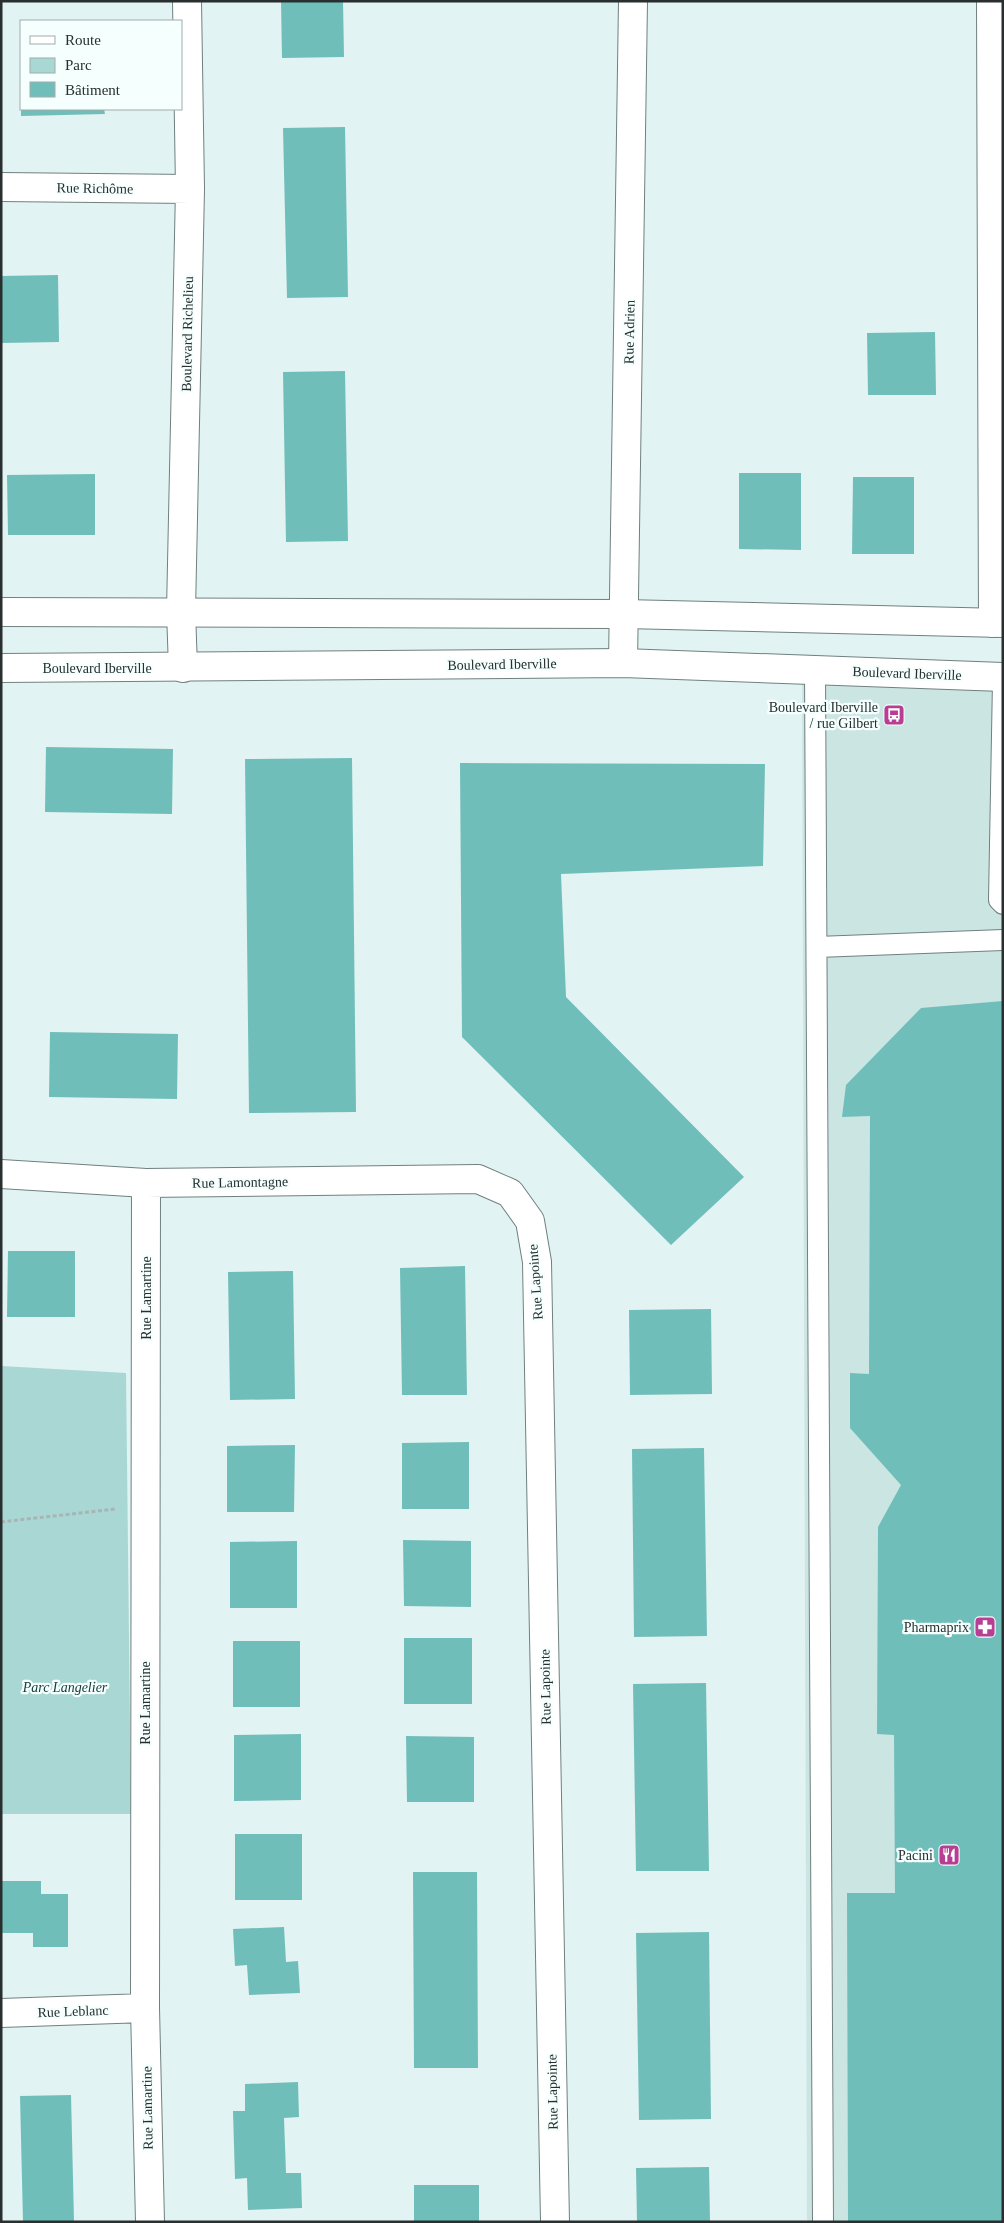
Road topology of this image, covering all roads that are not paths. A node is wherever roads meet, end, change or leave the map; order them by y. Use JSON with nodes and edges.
{"nodes":[{"id":1,"x":187,"y":1,"type":"edge"},
{"id":2,"x":633,"y":1,"type":"edge"},
{"id":3,"x":991,"y":1,"type":"edge"},
{"id":4,"x":1,"y":187,"type":"edge"},
{"id":5,"x":190,"y":189,"type":"junction"},
{"id":6,"x":182,"y":611,"type":"junction"},
{"id":7,"x":1,"y":612,"type":"edge"},
{"id":8,"x":624,"y":614,"type":"junction"},
{"id":9,"x":998,"y":623,"type":"edge"},
{"id":10,"x":624,"y":663,"type":"junction"},
{"id":11,"x":1,"y":668,"type":"edge"},
{"id":12,"x":183,"y":668,"type":"junction"},
{"id":13,"x":815,"y":670,"type":"junction"},
{"id":14,"x":1003,"y":679,"type":"edge"},
{"id":15,"x":1003,"y":904,"type":"edge"},
{"id":16,"x":1003,"y":940,"type":"edge"},
{"id":17,"x":817,"y":947,"type":"junction"},
{"id":18,"x":1,"y":1174,"type":"edge"},
{"id":19,"x":478,"y":1179,"type":"joint"},
{"id":20,"x":146,"y":1183,"type":"junction"},
{"id":21,"x":145,"y":2008,"type":"junction"},
{"id":22,"x":1,"y":2013,"type":"edge"},
{"id":23,"x":150,"y":2222,"type":"edge"},
{"id":24,"x":555,"y":2222,"type":"edge"},
{"id":25,"x":824,"y":2222,"type":"edge"}],
"edges":[{"from":1,"to":5,"type":"street","name":"Boulevard Richelieu"},
{"from":2,"to":8,"type":"street","name":"Rue Adrien"},
{"from":3,"to":9,"type":"street"},
{"from":4,"to":5,"type":"street","name":"Rue Richôme"},
{"from":5,"to":6,"type":"street","name":"Boulevard Richelieu"},
{"from":6,"to":7,"type":"street"},
{"from":6,"to":8,"type":"street"},
{"from":6,"to":12,"type":"street","name":"Boulevard Richelieu"},
{"from":8,"to":9,"type":"street"},
{"from":8,"to":10,"type":"street","name":"Rue Adrien"},
{"from":10,"to":12,"type":"street","name":"Boulevard Iberville"},
{"from":10,"to":13,"type":"street","name":"Boulevard Iberville"},
{"from":11,"to":12,"type":"street","name":"Boulevard Iberville"},
{"from":13,"to":14,"type":"street","name":"Boulevard Iberville"},
{"from":13,"to":17,"type":"lane"},
{"from":14,"to":15,"type":"lane"},
{"from":16,"to":17,"type":"lane"},
{"from":17,"to":25,"type":"lane"},
{"from":18,"to":20,"type":"street","name":"Rue Lamontagne"},
{"from":19,"to":20,"type":"street","name":"Rue Lamontagne"},
{"from":19,"to":24,"type":"street","name":"Rue Lapointe"},
{"from":20,"to":21,"type":"street","name":"Rue Lamartine"},
{"from":21,"to":22,"type":"street","name":"Rue Leblanc"},
{"from":21,"to":23,"type":"street","name":"Rue Lamartine"}]}
